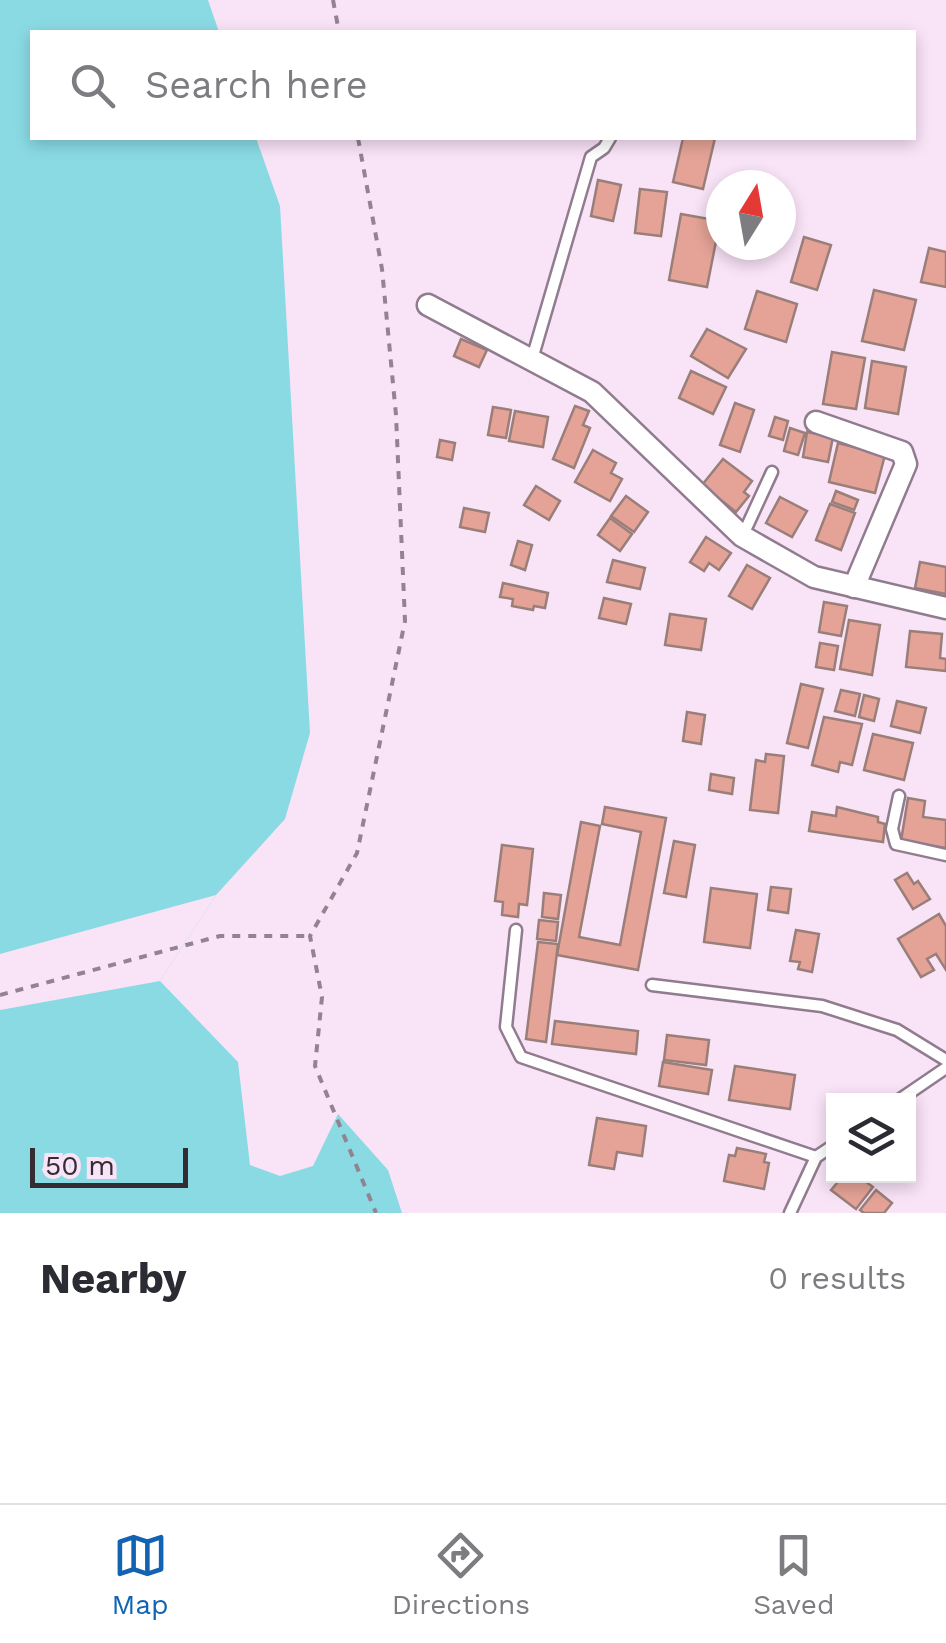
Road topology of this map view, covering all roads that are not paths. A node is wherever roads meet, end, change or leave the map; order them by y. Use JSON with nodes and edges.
{"nodes":[{"id":1,"x":609,"y":140,"type":"edge"},
{"id":2,"x":428,"y":305,"type":"dead end"},
{"id":3,"x":532,"y":360,"type":"junction"},
{"id":4,"x":816,"y":422,"type":"dead end"},
{"id":5,"x":772,"y":472,"type":"dead end"},
{"id":6,"x":742,"y":536,"type":"junction"},
{"id":7,"x":854,"y":587,"type":"junction"},
{"id":8,"x":946,"y":608,"type":"edge"},
{"id":9,"x":899,"y":796,"type":"dead end"},
{"id":10,"x":946,"y":855,"type":"edge"},
{"id":11,"x":516,"y":930,"type":"dead end"},
{"id":12,"x":652,"y":985,"type":"dead end"},
{"id":13,"x":946,"y":1060,"type":"edge"},
{"id":14,"x":946,"y":1068,"type":"edge"},
{"id":15,"x":909,"y":1093,"type":"edge"},
{"id":16,"x":826,"y":1150,"type":"edge"},
{"id":17,"x":816,"y":1157,"type":"junction"},
{"id":18,"x":790,"y":1213,"type":"edge"}],
"edges":[{"from":1,"to":3,"type":"lane"},
{"from":2,"to":3,"type":"street"},
{"from":3,"to":6,"type":"street"},
{"from":4,"to":7,"type":"street"},
{"from":5,"to":6,"type":"lane"},
{"from":6,"to":7,"type":"street"},
{"from":7,"to":8,"type":"street"},
{"from":9,"to":10,"type":"lane"},
{"from":11,"to":17,"type":"lane"},
{"from":12,"to":13,"type":"lane"},
{"from":14,"to":15,"type":"lane"},
{"from":16,"to":17,"type":"lane"},
{"from":17,"to":18,"type":"lane"}]}
